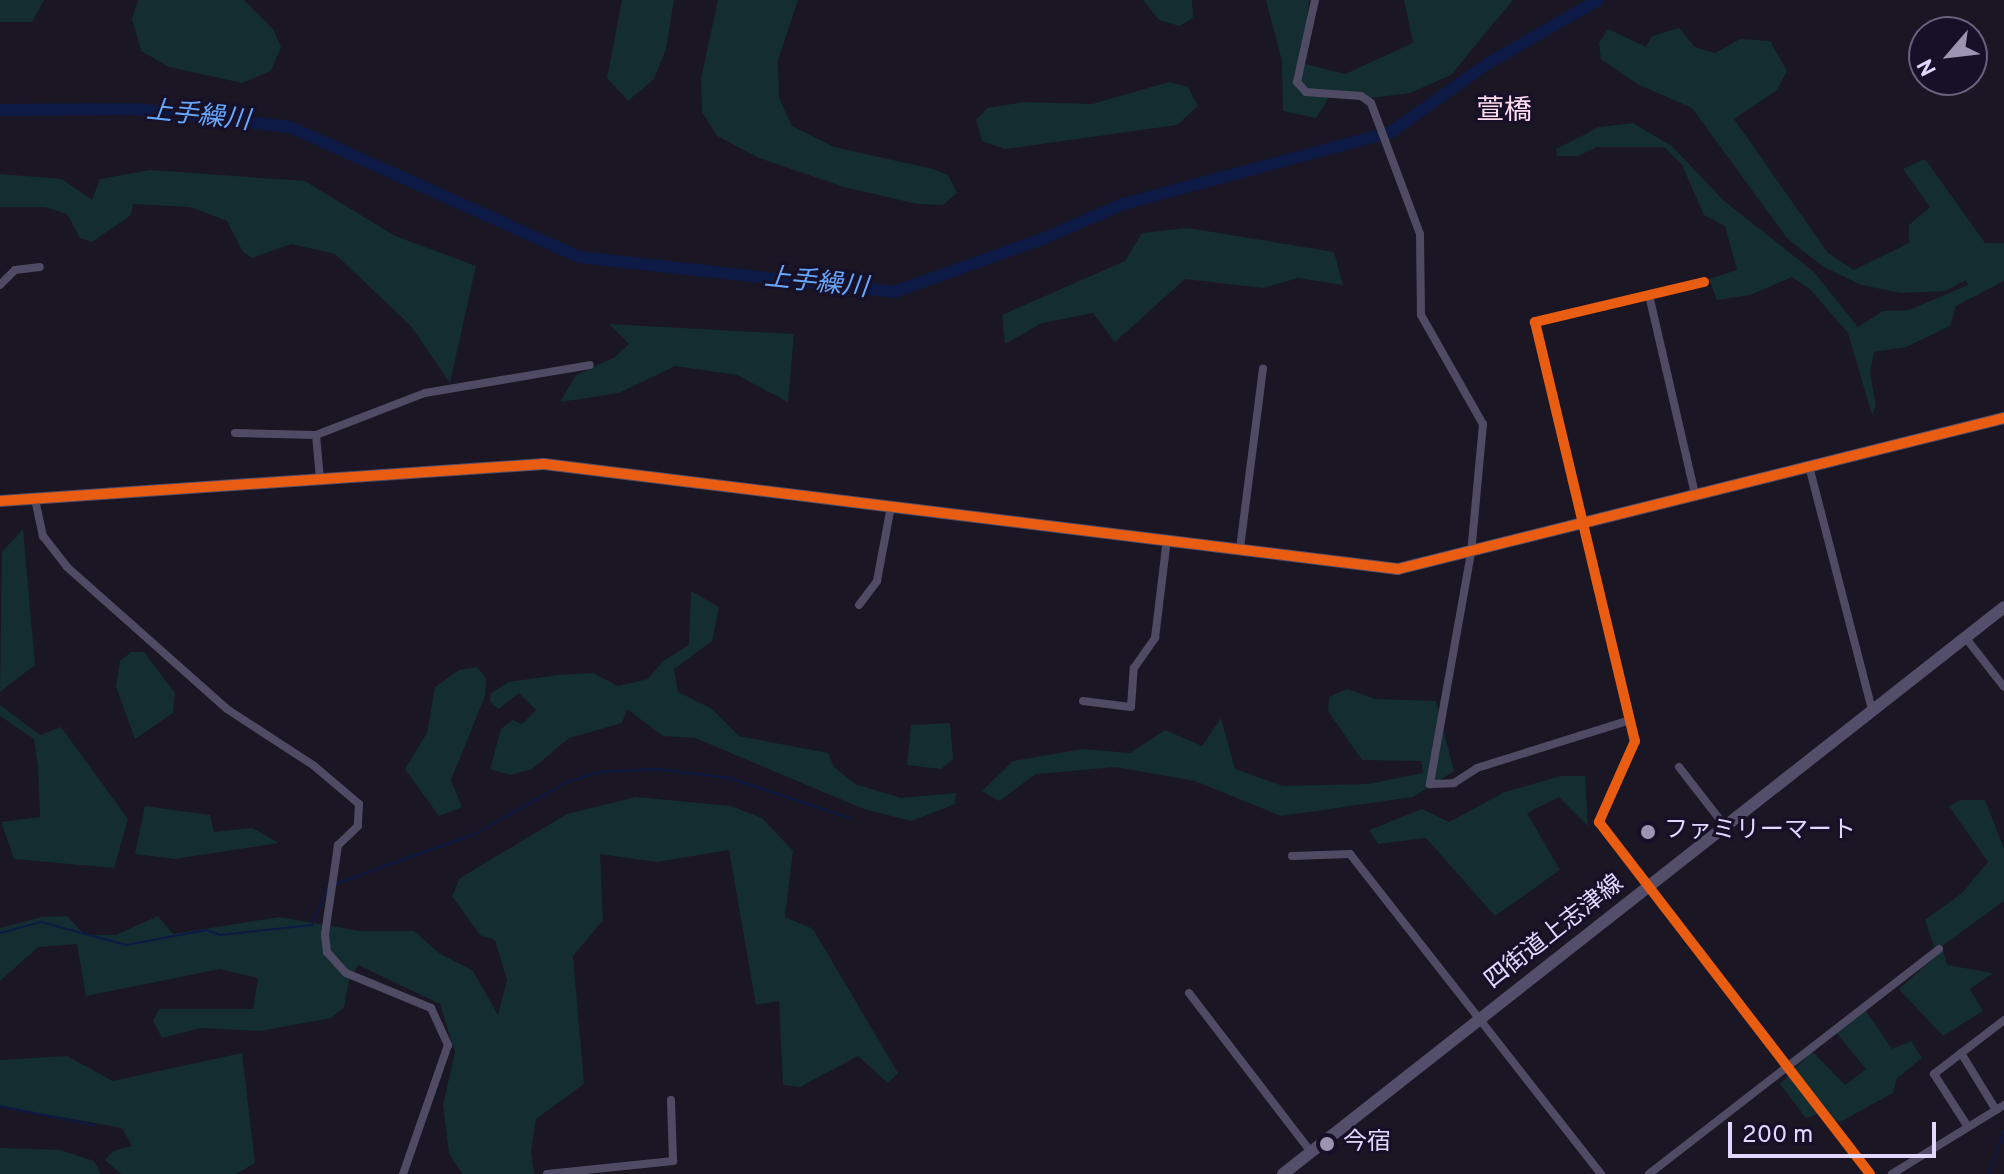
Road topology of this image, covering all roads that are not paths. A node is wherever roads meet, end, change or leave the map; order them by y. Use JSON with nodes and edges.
{"nodes":[{"id":1,"x":1315,"y":0,"type":"edge"},
{"id":2,"x":40,"y":267,"type":"dead end"},
{"id":3,"x":1704,"y":282,"type":"dead end"},
{"id":4,"x":0,"y":285,"type":"edge"},
{"id":5,"x":1649,"y":295,"type":"junction"},
{"id":6,"x":590,"y":365,"type":"dead end"},
{"id":7,"x":1263,"y":368,"type":"dead end"},
{"id":8,"x":2004,"y":418,"type":"edge"},
{"id":9,"x":235,"y":433,"type":"dead end"},
{"id":10,"x":316,"y":435,"type":"junction"},
{"id":11,"x":1809,"y":466,"type":"junction"},
{"id":12,"x":320,"y":479,"type":"junction"},
{"id":13,"x":1695,"y":494,"type":"junction"},
{"id":14,"x":35,"y":499,"type":"junction"},
{"id":15,"x":0,"y":501,"type":"edge"},
{"id":16,"x":891,"y":506,"type":"junction"},
{"id":17,"x":1583,"y":523,"type":"junction"},
{"id":18,"x":1167,"y":539,"type":"junction"},
{"id":19,"x":1240,"y":548,"type":"junction"},
{"id":20,"x":1471,"y":553,"type":"junction"},
{"id":21,"x":859,"y":605,"type":"dead end"},
{"id":22,"x":2004,"y":607,"type":"edge"},
{"id":23,"x":1965,"y":637,"type":"junction"},
{"id":24,"x":2004,"y":687,"type":"edge"},
{"id":25,"x":1083,"y":701,"type":"dead end"},
{"id":26,"x":1872,"y":710,"type":"junction"},
{"id":27,"x":1630,"y":720,"type":"junction"},
{"id":28,"x":1679,"y":767,"type":"dead end"},
{"id":29,"x":1725,"y":826,"type":"junction"},
{"id":30,"x":1292,"y":856,"type":"dead end"},
{"id":31,"x":1645,"y":888,"type":"junction"},
{"id":32,"x":1939,"y":949,"type":"dead end"},
{"id":33,"x":1189,"y":993,"type":"dead end"},
{"id":34,"x":1478,"y":1019,"type":"junction"},
{"id":35,"x":2004,"y":1020,"type":"edge"},
{"id":36,"x":1961,"y":1053,"type":"junction"},
{"id":37,"x":1787,"y":1068,"type":"junction"},
{"id":38,"x":671,"y":1100,"type":"dead end"},
{"id":39,"x":2000,"y":1108,"type":"edge"},
{"id":40,"x":1968,"y":1127,"type":"junction"},
{"id":41,"x":1311,"y":1152,"type":"junction"},
{"id":42,"x":602,"y":1171,"type":"edge"},
{"id":43,"x":403,"y":1174,"type":"edge"},
{"id":44,"x":547,"y":1174,"type":"edge"},
{"id":45,"x":1283,"y":1174,"type":"edge"},
{"id":46,"x":1601,"y":1174,"type":"edge"},
{"id":47,"x":1649,"y":1174,"type":"edge"},
{"id":48,"x":1870,"y":1174,"type":"edge"},
{"id":49,"x":1892,"y":1174,"type":"edge"}],
"edges":[{"from":1,"to":20,"type":"street"},
{"from":2,"to":4,"type":"street"},
{"from":3,"to":5,"type":"street"},
{"from":5,"to":13,"type":"street"},
{"from":5,"to":17,"type":"street"},
{"from":6,"to":10,"type":"street"},
{"from":7,"to":19,"type":"street"},
{"from":8,"to":11,"type":"street"},
{"from":9,"to":10,"type":"street"},
{"from":10,"to":12,"type":"street"},
{"from":11,"to":13,"type":"street"},
{"from":11,"to":26,"type":"street"},
{"from":12,"to":14,"type":"street"},
{"from":12,"to":16,"type":"street"},
{"from":13,"to":17,"type":"street"},
{"from":14,"to":15,"type":"street"},
{"from":14,"to":43,"type":"street"},
{"from":16,"to":18,"type":"street"},
{"from":16,"to":21,"type":"street"},
{"from":17,"to":20,"type":"street"},
{"from":17,"to":27,"type":"street"},
{"from":18,"to":19,"type":"street"},
{"from":18,"to":25,"type":"street"},
{"from":19,"to":20,"type":"street"},
{"from":20,"to":27,"type":"street"},
{"from":22,"to":23,"type":"street","name":"四街道上志津線"},
{"from":23,"to":24,"type":"street"},
{"from":23,"to":26,"type":"street","name":"四街道上志津線"},
{"from":26,"to":29,"type":"street","name":"四街道上志津線"},
{"from":27,"to":31,"type":"street"},
{"from":28,"to":29,"type":"street"},
{"from":29,"to":31,"type":"street","name":"四街道上志津線"},
{"from":30,"to":34,"type":"street"},
{"from":31,"to":34,"type":"street","name":"四街道上志津線"},
{"from":31,"to":37,"type":"street"},
{"from":32,"to":37,"type":"street"},
{"from":33,"to":41,"type":"street"},
{"from":34,"to":41,"type":"street","name":"四街道上志津線"},
{"from":34,"to":46,"type":"street"},
{"from":35,"to":36,"type":"street"},
{"from":36,"to":39,"type":"street"},
{"from":36,"to":40,"type":"street"},
{"from":37,"to":47,"type":"street"},
{"from":37,"to":48,"type":"street"},
{"from":38,"to":42,"type":"street"},
{"from":39,"to":40,"type":"street"},
{"from":40,"to":49,"type":"street"},
{"from":41,"to":45,"type":"street","name":"四街道上志津線"},
{"from":42,"to":44,"type":"street"}]}
